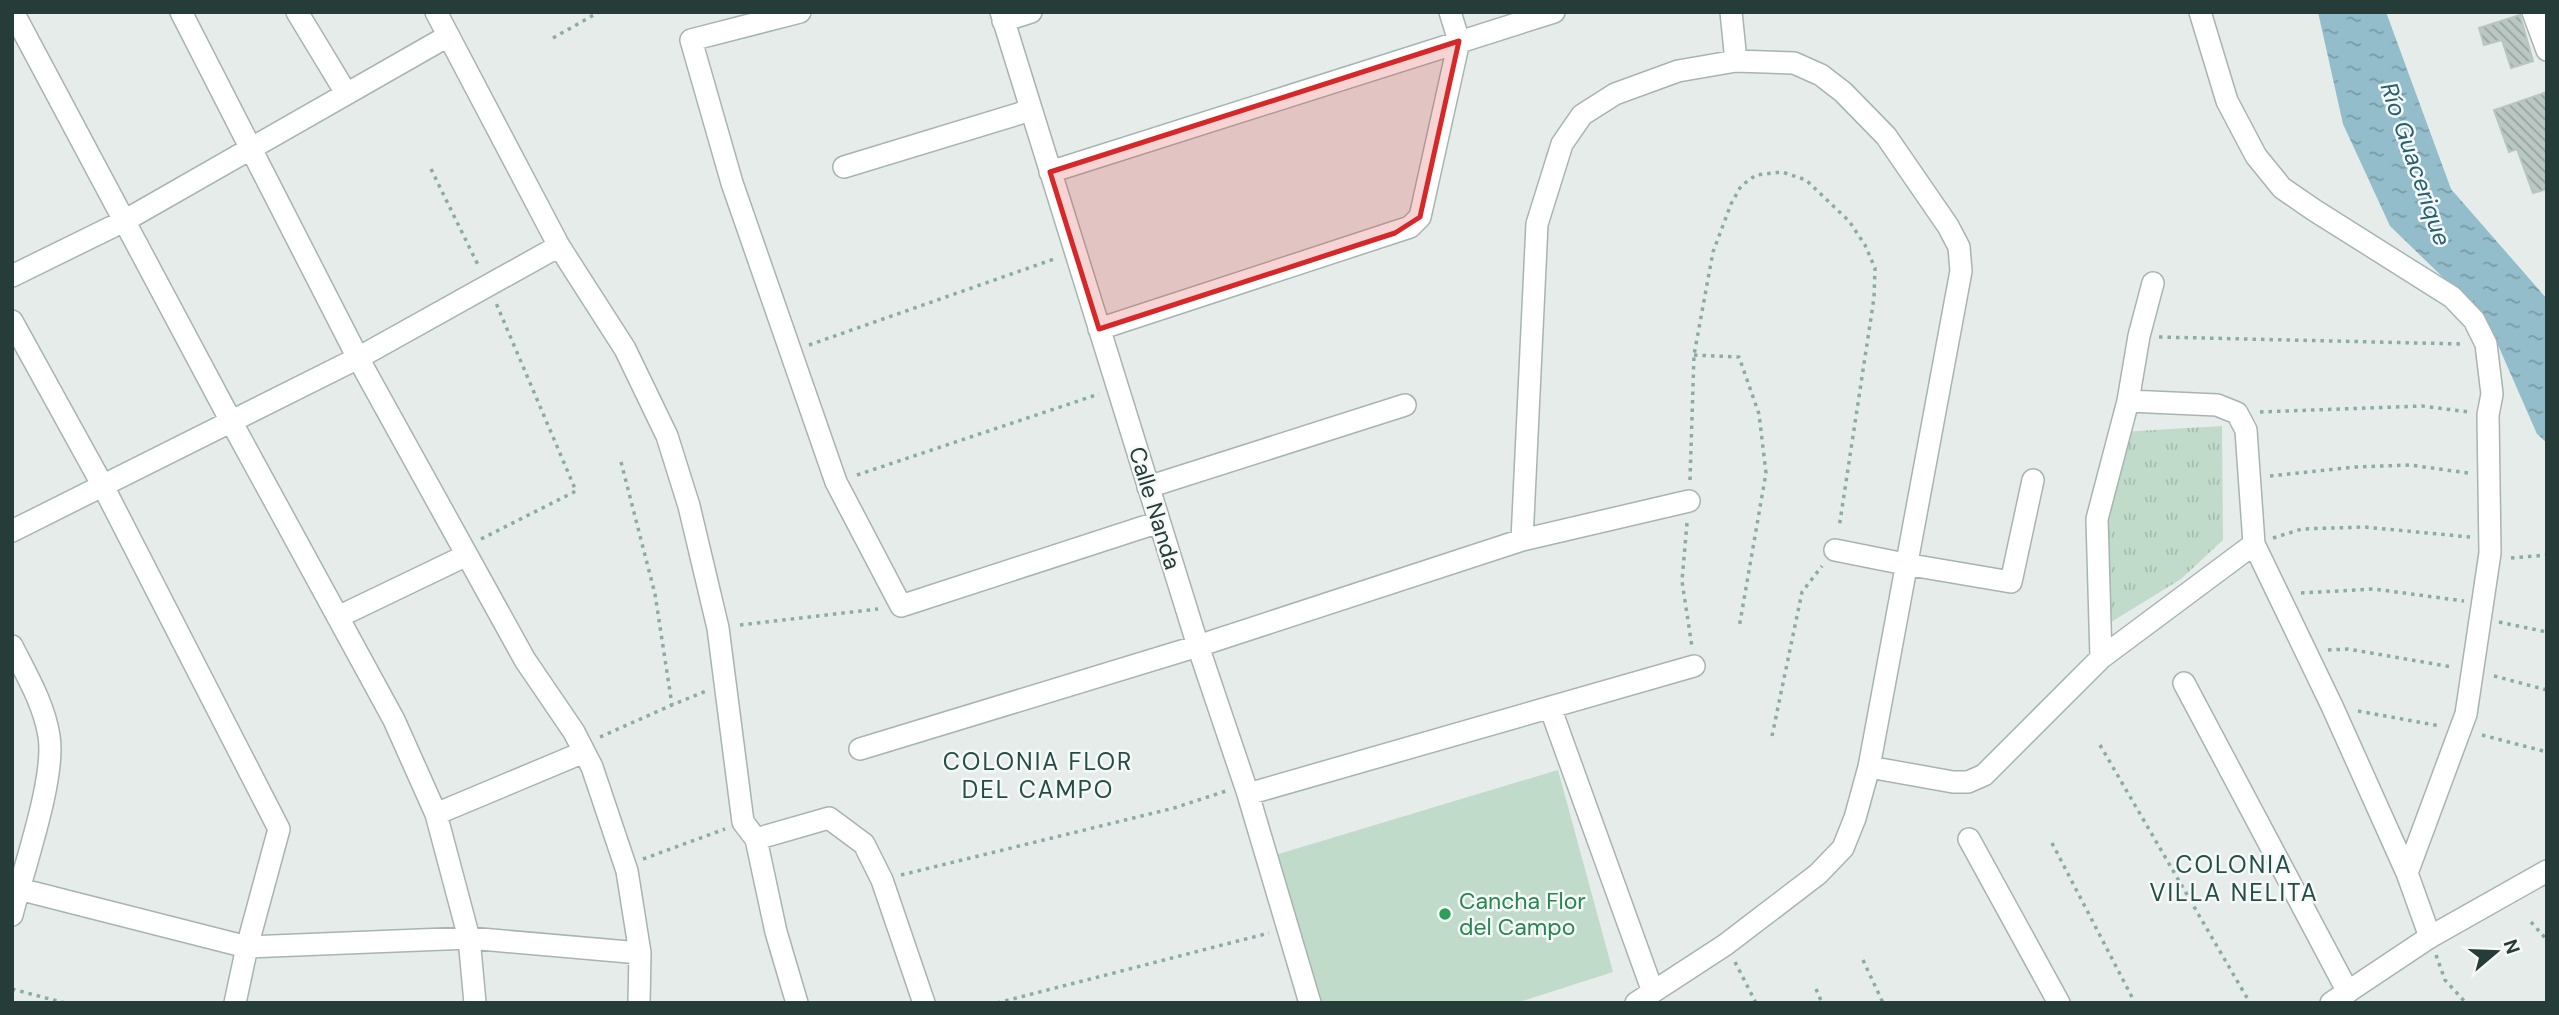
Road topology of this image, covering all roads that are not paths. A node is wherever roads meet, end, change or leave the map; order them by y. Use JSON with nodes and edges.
{"nodes":[{"id":1,"x":13,"y":12,"type":"edge"},
{"id":2,"x":181,"y":12,"type":"edge"},
{"id":3,"x":298,"y":12,"type":"edge"},
{"id":4,"x":436,"y":12,"type":"edge"},
{"id":5,"x":800,"y":12,"type":"edge"},
{"id":6,"x":1031,"y":12,"type":"edge"},
{"id":7,"x":1450,"y":12,"type":"edge"},
{"id":8,"x":1554,"y":12,"type":"edge"},
{"id":9,"x":1731,"y":12,"type":"edge"},
{"id":10,"x":2200,"y":12,"type":"edge"},
{"id":11,"x":2533,"y":12,"type":"edge"},
{"id":12,"x":1002,"y":17,"type":"edge"},
{"id":13,"x":448,"y":36,"type":"junction"},
{"id":14,"x":1459,"y":41,"type":"junction"},
{"id":15,"x":2547,"y":50,"type":"edge"},
{"id":16,"x":1736,"y":61,"type":"junction"},
{"id":17,"x":346,"y":93,"type":"junction"},
{"id":18,"x":1031,"y":110,"type":"junction"},
{"id":19,"x":252,"y":149,"type":"junction"},
{"id":20,"x":844,"y":167,"type":"dead end"},
{"id":21,"x":1050,"y":172,"type":"junction"},
{"id":22,"x":124,"y":221,"type":"junction"},
{"id":23,"x":559,"y":246,"type":"junction"},
{"id":24,"x":12,"y":276,"type":"edge"},
{"id":25,"x":2153,"y":283,"type":"dead end"},
{"id":26,"x":12,"y":321,"type":"edge"},
{"id":27,"x":1099,"y":329,"type":"junction"},
{"id":28,"x":358,"y":358,"type":"junction"},
{"id":29,"x":2128,"y":401,"type":"junction"},
{"id":30,"x":1405,"y":405,"type":"dead end"},
{"id":31,"x":232,"y":423,"type":"junction"},
{"id":32,"x":2033,"y":480,"type":"dead end"},
{"id":33,"x":103,"y":486,"type":"junction"},
{"id":34,"x":1148,"y":487,"type":"junction"},
{"id":35,"x":1689,"y":501,"type":"road end"},
{"id":36,"x":1159,"y":522,"type":"junction"},
{"id":37,"x":12,"y":531,"type":"edge"},
{"id":38,"x":1522,"y":540,"type":"junction"},
{"id":39,"x":2254,"y":544,"type":"junction"},
{"id":40,"x":1835,"y":550,"type":"road end"},
{"id":41,"x":465,"y":552,"type":"junction"},
{"id":42,"x":1905,"y":565,"type":"junction"},
{"id":43,"x":338,"y":617,"type":"junction"},
{"id":44,"x":12,"y":646,"type":"edge"},
{"id":45,"x":1198,"y":646,"type":"junction"},
{"id":46,"x":2101,"y":658,"type":"junction"},
{"id":47,"x":1694,"y":666,"type":"road end"},
{"id":48,"x":2183,"y":683,"type":"dead end"},
{"id":49,"x":1550,"y":707,"type":"junction"},
{"id":50,"x":583,"y":749,"type":"junction"},
{"id":51,"x":860,"y":749,"type":"dead end"},
{"id":52,"x":1869,"y":767,"type":"junction"},
{"id":53,"x":1246,"y":790,"type":"junction"},
{"id":54,"x":436,"y":814,"type":"junction"},
{"id":55,"x":756,"y":839,"type":"junction"},
{"id":56,"x":1969,"y":839,"type":"dead end"},
{"id":57,"x":2547,"y":871,"type":"edge"},
{"id":58,"x":2407,"y":873,"type":"junction"},
{"id":59,"x":19,"y":889,"type":"junction"},
{"id":60,"x":12,"y":915,"type":"edge"},
{"id":61,"x":469,"y":937,"type":"junction"},
{"id":62,"x":2430,"y":937,"type":"junction"},
{"id":63,"x":247,"y":947,"type":"junction"},
{"id":64,"x":640,"y":953,"type":"junction"},
{"id":65,"x":1645,"y":997,"type":"edge"},
{"id":66,"x":2340,"y":997,"type":"edge"},
{"id":67,"x":235,"y":1003,"type":"edge"},
{"id":68,"x":475,"y":1003,"type":"edge"},
{"id":69,"x":639,"y":1003,"type":"edge"},
{"id":70,"x":797,"y":1003,"type":"edge"},
{"id":71,"x":924,"y":1003,"type":"edge"},
{"id":72,"x":1310,"y":1003,"type":"edge"},
{"id":73,"x":2059,"y":1003,"type":"edge"}],
"edges":[{"from":1,"to":22,"type":"street"},
{"from":2,"to":19,"type":"street"},
{"from":3,"to":17,"type":"street"},
{"from":4,"to":13,"type":"street"},
{"from":5,"to":36,"type":"street"},
{"from":6,"to":12,"type":"street"},
{"from":7,"to":14,"type":"street"},
{"from":8,"to":14,"type":"street"},
{"from":9,"to":16,"type":"street"},
{"from":10,"to":58,"type":"street"},
{"from":11,"to":15,"type":"street"},
{"from":12,"to":18,"type":"street","name":"Calle Nanda"},
{"from":13,"to":17,"type":"street"},
{"from":13,"to":23,"type":"street"},
{"from":14,"to":21,"type":"street"},
{"from":14,"to":27,"type":"street"},
{"from":16,"to":38,"type":"street"},
{"from":16,"to":42,"type":"street"},
{"from":17,"to":19,"type":"street"},
{"from":18,"to":20,"type":"street"},
{"from":18,"to":21,"type":"street","name":"Calle Nanda"},
{"from":19,"to":22,"type":"street"},
{"from":19,"to":28,"type":"street"},
{"from":21,"to":27,"type":"street","name":"Calle Nanda"},
{"from":22,"to":24,"type":"street"},
{"from":22,"to":31,"type":"street"},
{"from":23,"to":28,"type":"street"},
{"from":23,"to":55,"type":"street"},
{"from":25,"to":29,"type":"street"},
{"from":26,"to":33,"type":"street"},
{"from":27,"to":34,"type":"street","name":"Calle Nanda"},
{"from":28,"to":31,"type":"street"},
{"from":28,"to":41,"type":"street"},
{"from":29,"to":39,"type":"street"},
{"from":29,"to":46,"type":"street"},
{"from":30,"to":34,"type":"street"},
{"from":31,"to":33,"type":"street"},
{"from":31,"to":43,"type":"street"},
{"from":32,"to":42,"type":"street"},
{"from":33,"to":37,"type":"street"},
{"from":33,"to":63,"type":"street"},
{"from":34,"to":36,"type":"street","name":"Calle Nanda"},
{"from":35,"to":38,"type":"street"},
{"from":36,"to":45,"type":"street","name":"Calle Nanda"},
{"from":38,"to":45,"type":"street"},
{"from":39,"to":46,"type":"street"},
{"from":39,"to":58,"type":"street"},
{"from":40,"to":42,"type":"street"},
{"from":41,"to":43,"type":"street"},
{"from":41,"to":50,"type":"street"},
{"from":42,"to":52,"type":"street"},
{"from":43,"to":54,"type":"street"},
{"from":44,"to":59,"type":"street"},
{"from":45,"to":51,"type":"street"},
{"from":45,"to":53,"type":"street","name":"Calle Nanda"},
{"from":46,"to":52,"type":"street"},
{"from":47,"to":49,"type":"street"},
{"from":48,"to":66,"type":"street"},
{"from":49,"to":53,"type":"street"},
{"from":49,"to":65,"type":"street"},
{"from":50,"to":54,"type":"street"},
{"from":50,"to":64,"type":"street"},
{"from":52,"to":65,"type":"street"},
{"from":53,"to":72,"type":"street","name":"Calle Nanda"},
{"from":54,"to":61,"type":"street"},
{"from":55,"to":70,"type":"street"},
{"from":55,"to":71,"type":"street"},
{"from":56,"to":73,"type":"street"},
{"from":57,"to":62,"type":"street"},
{"from":58,"to":62,"type":"street"},
{"from":59,"to":60,"type":"street"},
{"from":59,"to":63,"type":"street"},
{"from":61,"to":63,"type":"street"},
{"from":61,"to":64,"type":"street"},
{"from":61,"to":68,"type":"street"},
{"from":62,"to":66,"type":"street"},
{"from":63,"to":67,"type":"street"},
{"from":64,"to":69,"type":"street"}]}
